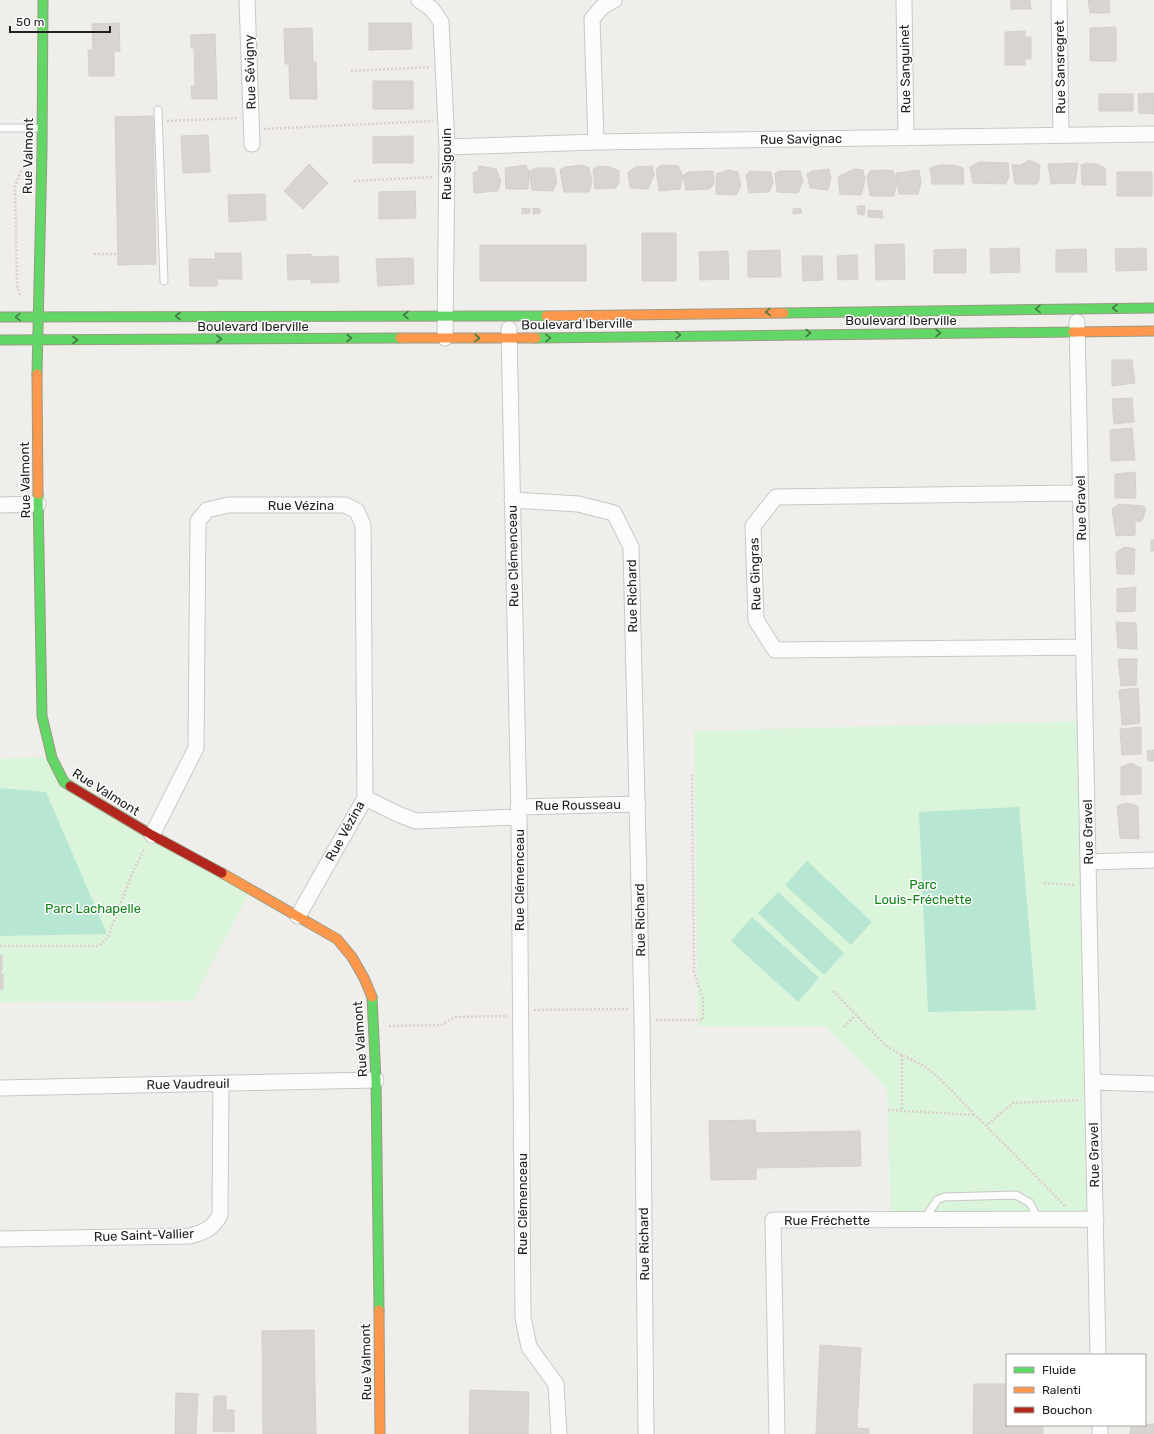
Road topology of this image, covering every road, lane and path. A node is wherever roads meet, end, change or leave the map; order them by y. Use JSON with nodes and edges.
{"nodes":[{"id":1,"x":43,"y":0,"type":"edge"},
{"id":2,"x":247,"y":0,"type":"edge"},
{"id":3,"x":420,"y":0,"type":"edge"},
{"id":4,"x":614,"y":0,"type":"edge"},
{"id":5,"x":904,"y":0,"type":"edge"},
{"id":6,"x":1059,"y":0,"type":"edge"},
{"id":7,"x":443,"y":66,"type":"junction"},
{"id":8,"x":351,"y":71,"type":"dead end"},
{"id":9,"x":158,"y":110,"type":"dead end"},
{"id":10,"x":446,"y":120,"type":"junction"},
{"id":11,"x":158,"y":121,"type":"junction"},
{"id":12,"x":0,"y":128,"type":"edge"},
{"id":13,"x":41,"y":128,"type":"junction"},
{"id":14,"x":252,"y":130,"type":"junction"},
{"id":15,"x":1154,"y":134,"type":"edge"},
{"id":16,"x":1061,"y":135,"type":"junction"},
{"id":17,"x":906,"y":138,"type":"junction"},
{"id":18,"x":596,"y":142,"type":"junction"},
{"id":19,"x":447,"y":147,"type":"junction"},
{"id":20,"x":447,"y":177,"type":"junction"},
{"id":21,"x":354,"y":181,"type":"dead end"},
{"id":22,"x":94,"y":254,"type":"dead end"},
{"id":23,"x":118,"y":254,"type":"dead end"},
{"id":24,"x":164,"y":281,"type":"dead end"},
{"id":25,"x":1077,"y":308,"type":"junction"},
{"id":26,"x":1154,"y":308,"type":"edge"},
{"id":27,"x":445,"y":315,"type":"junction"},
{"id":28,"x":37,"y":316,"type":"junction"},
{"id":29,"x":510,"y":316,"type":"junction"},
{"id":30,"x":0,"y":317,"type":"edge"},
{"id":31,"x":1154,"y":331,"type":"edge"},
{"id":32,"x":1078,"y":332,"type":"junction"},
{"id":33,"x":445,"y":338,"type":"junction"},
{"id":34,"x":509,"y":338,"type":"junction"},
{"id":35,"x":0,"y":340,"type":"edge"},
{"id":36,"x":36,"y":340,"type":"junction"},
{"id":37,"x":1081,"y":493,"type":"junction"},
{"id":38,"x":512,"y":500,"type":"junction"},
{"id":39,"x":38,"y":504,"type":"junction"},
{"id":40,"x":0,"y":505,"type":"edge"},
{"id":41,"x":1084,"y":646,"type":"junction"},
{"id":42,"x":692,"y":774,"type":"dead end"},
{"id":43,"x":364,"y":798,"type":"junction"},
{"id":44,"x":638,"y":804,"type":"junction"},
{"id":45,"x":518,"y":812,"type":"junction"},
{"id":46,"x":152,"y":835,"type":"junction"},
{"id":47,"x":1154,"y":860,"type":"edge"},
{"id":48,"x":1088,"y":862,"type":"junction"},
{"id":49,"x":1044,"y":883,"type":"dead end"},
{"id":50,"x":1089,"y":885,"type":"junction"},
{"id":51,"x":298,"y":916,"type":"junction"},
{"id":52,"x":0,"y":946,"type":"edge"},
{"id":53,"x":833,"y":991,"type":"dead end"},
{"id":54,"x":520,"y":1013,"type":"junction"},
{"id":55,"x":642,"y":1014,"type":"junction"},
{"id":56,"x":856,"y":1015,"type":"junction"},
{"id":57,"x":374,"y":1026,"type":"junction"},
{"id":58,"x":844,"y":1027,"type":"dead end"},
{"id":59,"x":902,"y":1055,"type":"junction"},
{"id":60,"x":376,"y":1080,"type":"junction"},
{"id":61,"x":1093,"y":1082,"type":"junction"},
{"id":62,"x":222,"y":1084,"type":"junction"},
{"id":63,"x":1154,"y":1084,"type":"edge"},
{"id":64,"x":0,"y":1088,"type":"edge"},
{"id":65,"x":1093,"y":1100,"type":"junction"},
{"id":66,"x":888,"y":1110,"type":"dead end"},
{"id":67,"x":902,"y":1111,"type":"dead end"},
{"id":68,"x":976,"y":1115,"type":"junction"},
{"id":69,"x":988,"y":1124,"type":"dead end"},
{"id":70,"x":1038,"y":1219,"type":"junction"},
{"id":71,"x":1078,"y":1219,"type":"junction"},
{"id":72,"x":1096,"y":1219,"type":"junction"},
{"id":73,"x":924,"y":1220,"type":"junction"},
{"id":74,"x":0,"y":1239,"type":"edge"},
{"id":75,"x":1098,"y":1354,"type":"edge"},
{"id":76,"x":380,"y":1434,"type":"edge"},
{"id":77,"x":559,"y":1434,"type":"edge"},
{"id":78,"x":646,"y":1434,"type":"edge"},
{"id":79,"x":777,"y":1434,"type":"edge"}],
"edges":[{"from":1,"to":13,"type":"street","name":"Rue Valmont"},
{"from":2,"to":14,"type":"street","name":"Rue Sévigny"},
{"from":3,"to":7,"type":"street","name":"Rue Sigouin"},
{"from":4,"to":18,"type":"street"},
{"from":5,"to":17,"type":"street","name":"Rue Sanguinet"},
{"from":6,"to":16,"type":"street","name":"Rue Sansregret"},
{"from":7,"to":8,"type":"path"},
{"from":7,"to":10,"type":"street","name":"Rue Sigouin"},
{"from":9,"to":11,"type":"lane"},
{"from":10,"to":14,"type":"path"},
{"from":10,"to":19,"type":"street","name":"Rue Sigouin"},
{"from":11,"to":14,"type":"path"},
{"from":11,"to":24,"type":"lane"},
{"from":12,"to":13,"type":"lane"},
{"from":13,"to":28,"type":"street","name":"Rue Valmont"},
{"from":15,"to":16,"type":"street","name":"Rue Savignac"},
{"from":16,"to":17,"type":"street","name":"Rue Savignac"},
{"from":17,"to":18,"type":"street","name":"Rue Savignac"},
{"from":18,"to":19,"type":"street","name":"Rue Savignac"},
{"from":19,"to":20,"type":"street","name":"Rue Sigouin"},
{"from":20,"to":21,"type":"path"},
{"from":20,"to":27,"type":"street","name":"Rue Sigouin"},
{"from":22,"to":23,"type":"path"},
{"from":26,"to":25,"type":"street","name":"Boulevard Iberville","one_way":true},
{"from":25,"to":29,"type":"street","name":"Boulevard Iberville","one_way":true},
{"from":25,"to":32,"type":"street","name":"Rue Gravel"},
{"from":27,"to":28,"type":"street","name":"Boulevard Iberville","one_way":true},
{"from":27,"to":29,"type":"street","name":"Boulevard Iberville"},
{"from":27,"to":33,"type":"street","name":"Rue Sigouin"},
{"from":28,"to":30,"type":"street","name":"Boulevard Iberville","one_way":true},
{"from":28,"to":36,"type":"street","name":"Rue Valmont"},
{"from":29,"to":34,"type":"street","name":"Rue Clémenceau"},
{"from":31,"to":32,"type":"street","name":"Boulevard Iberville"},
{"from":34,"to":32,"type":"street","name":"Boulevard Iberville","one_way":true},
{"from":32,"to":37,"type":"street","name":"Rue Gravel"},
{"from":33,"to":34,"type":"street","name":"Boulevard Iberville","one_way":true},
{"from":36,"to":33,"type":"street","name":"Boulevard Iberville","one_way":true},
{"from":34,"to":38,"type":"street","name":"Rue Clémenceau"},
{"from":35,"to":36,"type":"street","name":"Boulevard Iberville"},
{"from":36,"to":39,"type":"street","name":"Rue Valmont"},
{"from":37,"to":41,"type":"street","name":"Rue Gravel"},
{"from":37,"to":41,"type":"street","name":"Rue Gingras"},
{"from":38,"to":44,"type":"street","name":"Rue Richard"},
{"from":38,"to":45,"type":"street","name":"Rue Clémenceau"},
{"from":39,"to":40,"type":"street"},
{"from":39,"to":46,"type":"street","name":"Rue Valmont"},
{"from":41,"to":48,"type":"street","name":"Rue Gravel"},
{"from":42,"to":55,"type":"path"},
{"from":43,"to":45,"type":"street","name":"Rue Rousseau"},
{"from":43,"to":46,"type":"street","name":"Rue Vézina"},
{"from":43,"to":51,"type":"street","name":"Rue Vézina"},
{"from":44,"to":45,"type":"street","name":"Rue Rousseau"},
{"from":44,"to":55,"type":"street","name":"Rue Richard"},
{"from":45,"to":54,"type":"street","name":"Rue Clémenceau"},
{"from":46,"to":51,"type":"street","name":"Rue Valmont"},
{"from":46,"to":52,"type":"path"},
{"from":47,"to":48,"type":"street"},
{"from":48,"to":50,"type":"street","name":"Rue Gravel"},
{"from":49,"to":50,"type":"path"},
{"from":50,"to":61,"type":"street","name":"Rue Gravel"},
{"from":51,"to":57,"type":"street","name":"Rue Valmont"},
{"from":53,"to":56,"type":"path"},
{"from":54,"to":55,"type":"path"},
{"from":54,"to":57,"type":"path"},
{"from":54,"to":77,"type":"street","name":"Rue Clémenceau"},
{"from":55,"to":78,"type":"street","name":"Rue Richard"},
{"from":56,"to":58,"type":"path"},
{"from":56,"to":59,"type":"path"},
{"from":57,"to":60,"type":"street","name":"Rue Valmont"},
{"from":59,"to":67,"type":"path"},
{"from":59,"to":68,"type":"path"},
{"from":60,"to":62,"type":"street","name":"Rue Vaudreuil"},
{"from":60,"to":76,"type":"street","name":"Rue Valmont"},
{"from":61,"to":63,"type":"street"},
{"from":61,"to":65,"type":"street","name":"Rue Gravel"},
{"from":62,"to":64,"type":"street","name":"Rue Vaudreuil"},
{"from":62,"to":74,"type":"street","name":"Rue Saint-Vallier"},
{"from":65,"to":69,"type":"path"},
{"from":65,"to":72,"type":"street","name":"Rue Gravel"},
{"from":66,"to":68,"type":"path"},
{"from":68,"to":71,"type":"path"},
{"from":70,"to":71,"type":"street","name":"Rue Fréchette"},
{"from":70,"to":73,"type":"street","name":"Rue Fréchette"},
{"from":70,"to":73,"type":"lane"},
{"from":71,"to":72,"type":"street","name":"Rue Fréchette"},
{"from":72,"to":75,"type":"street","name":"Rue Gravel"},
{"from":73,"to":79,"type":"street","name":"Rue Fréchette"}]}
